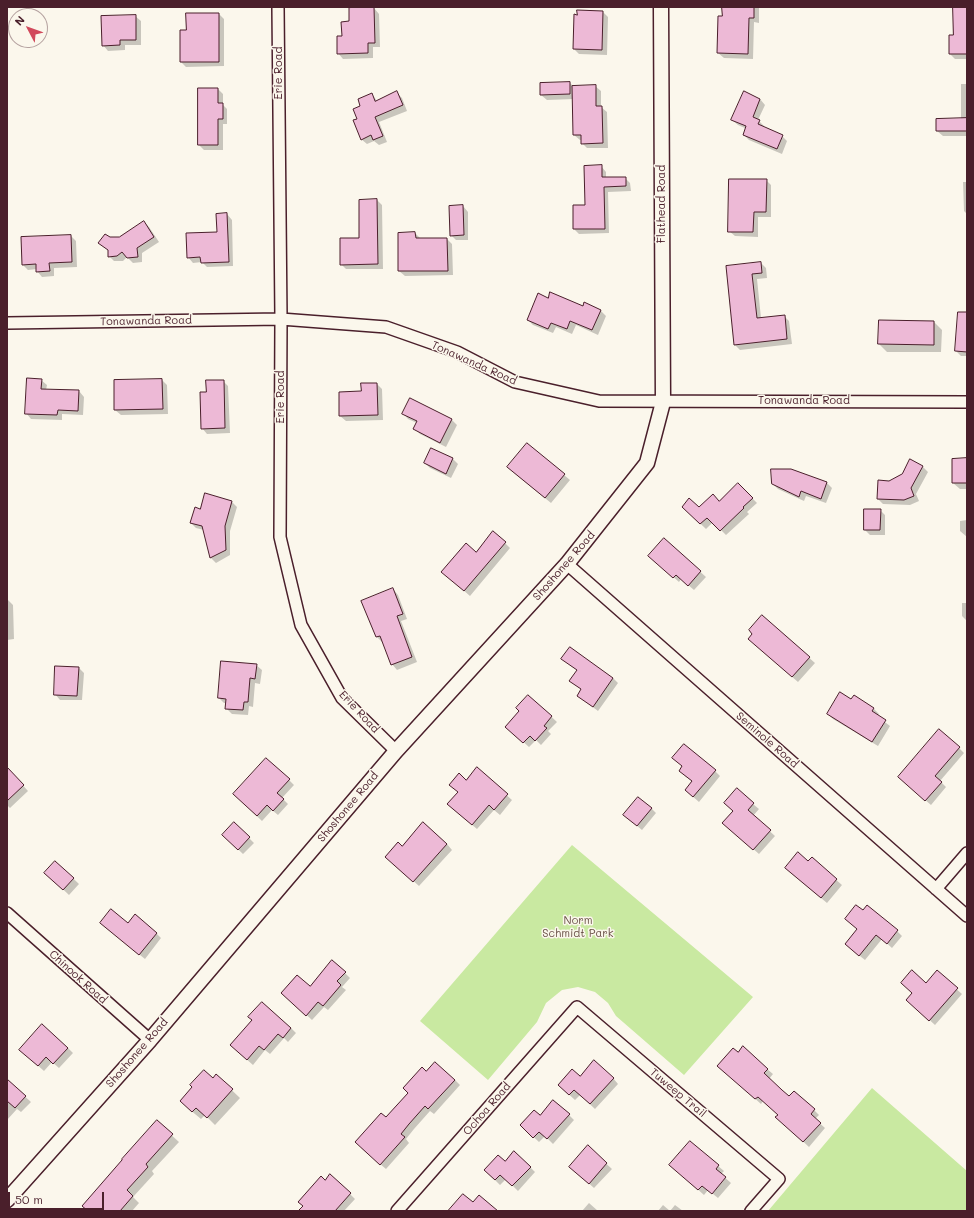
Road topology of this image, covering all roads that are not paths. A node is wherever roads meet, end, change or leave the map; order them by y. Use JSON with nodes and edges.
{"nodes":[{"id":1,"x":278,"y":7,"type":"edge"},
{"id":2,"x":661,"y":7,"type":"edge"},
{"id":3,"x":281,"y":319,"type":"junction"},
{"id":4,"x":7,"y":322,"type":"edge"},
{"id":5,"x":663,"y":402,"type":"junction"},
{"id":6,"x":967,"y":402,"type":"edge"},
{"id":7,"x":568,"y":564,"type":"junction"},
{"id":8,"x":396,"y":751,"type":"junction"},
{"id":9,"x":967,"y":853,"type":"edge"},
{"id":10,"x":936,"y":889,"type":"junction"},
{"id":11,"x":7,"y":913,"type":"edge"},
{"id":12,"x":967,"y":916,"type":"edge"},
{"id":13,"x":577,"y":1007,"type":"joint"},
{"id":14,"x":150,"y":1040,"type":"junction"},
{"id":15,"x":7,"y":1200,"type":"edge"},
{"id":16,"x":397,"y":1211,"type":"edge"},
{"id":17,"x":751,"y":1211,"type":"edge"}],
"edges":[{"from":1,"to":3,"type":"street","name":"Erie Road"},
{"from":2,"to":5,"type":"street","name":"Flathead Road"},
{"from":3,"to":4,"type":"street","name":"Tonawanda Road"},
{"from":3,"to":5,"type":"street","name":"Tonawanda Road"},
{"from":3,"to":8,"type":"street","name":"Erie Road"},
{"from":5,"to":6,"type":"street","name":"Tonawanda Road"},
{"from":5,"to":7,"type":"street","name":"Shoshonee Road"},
{"from":7,"to":8,"type":"street","name":"Shoshonee Road"},
{"from":7,"to":10,"type":"street","name":"Seminole Road"},
{"from":8,"to":14,"type":"street","name":"Shoshonee Road"},
{"from":9,"to":10,"type":"street"},
{"from":10,"to":12,"type":"street","name":"Seminole Road"},
{"from":11,"to":14,"type":"street","name":"Chinook Road"},
{"from":13,"to":16,"type":"street","name":"Ochoa Road"},
{"from":13,"to":17,"type":"street","name":"Tuweep Trail"},
{"from":14,"to":15,"type":"street","name":"Shoshonee Road"}]}
